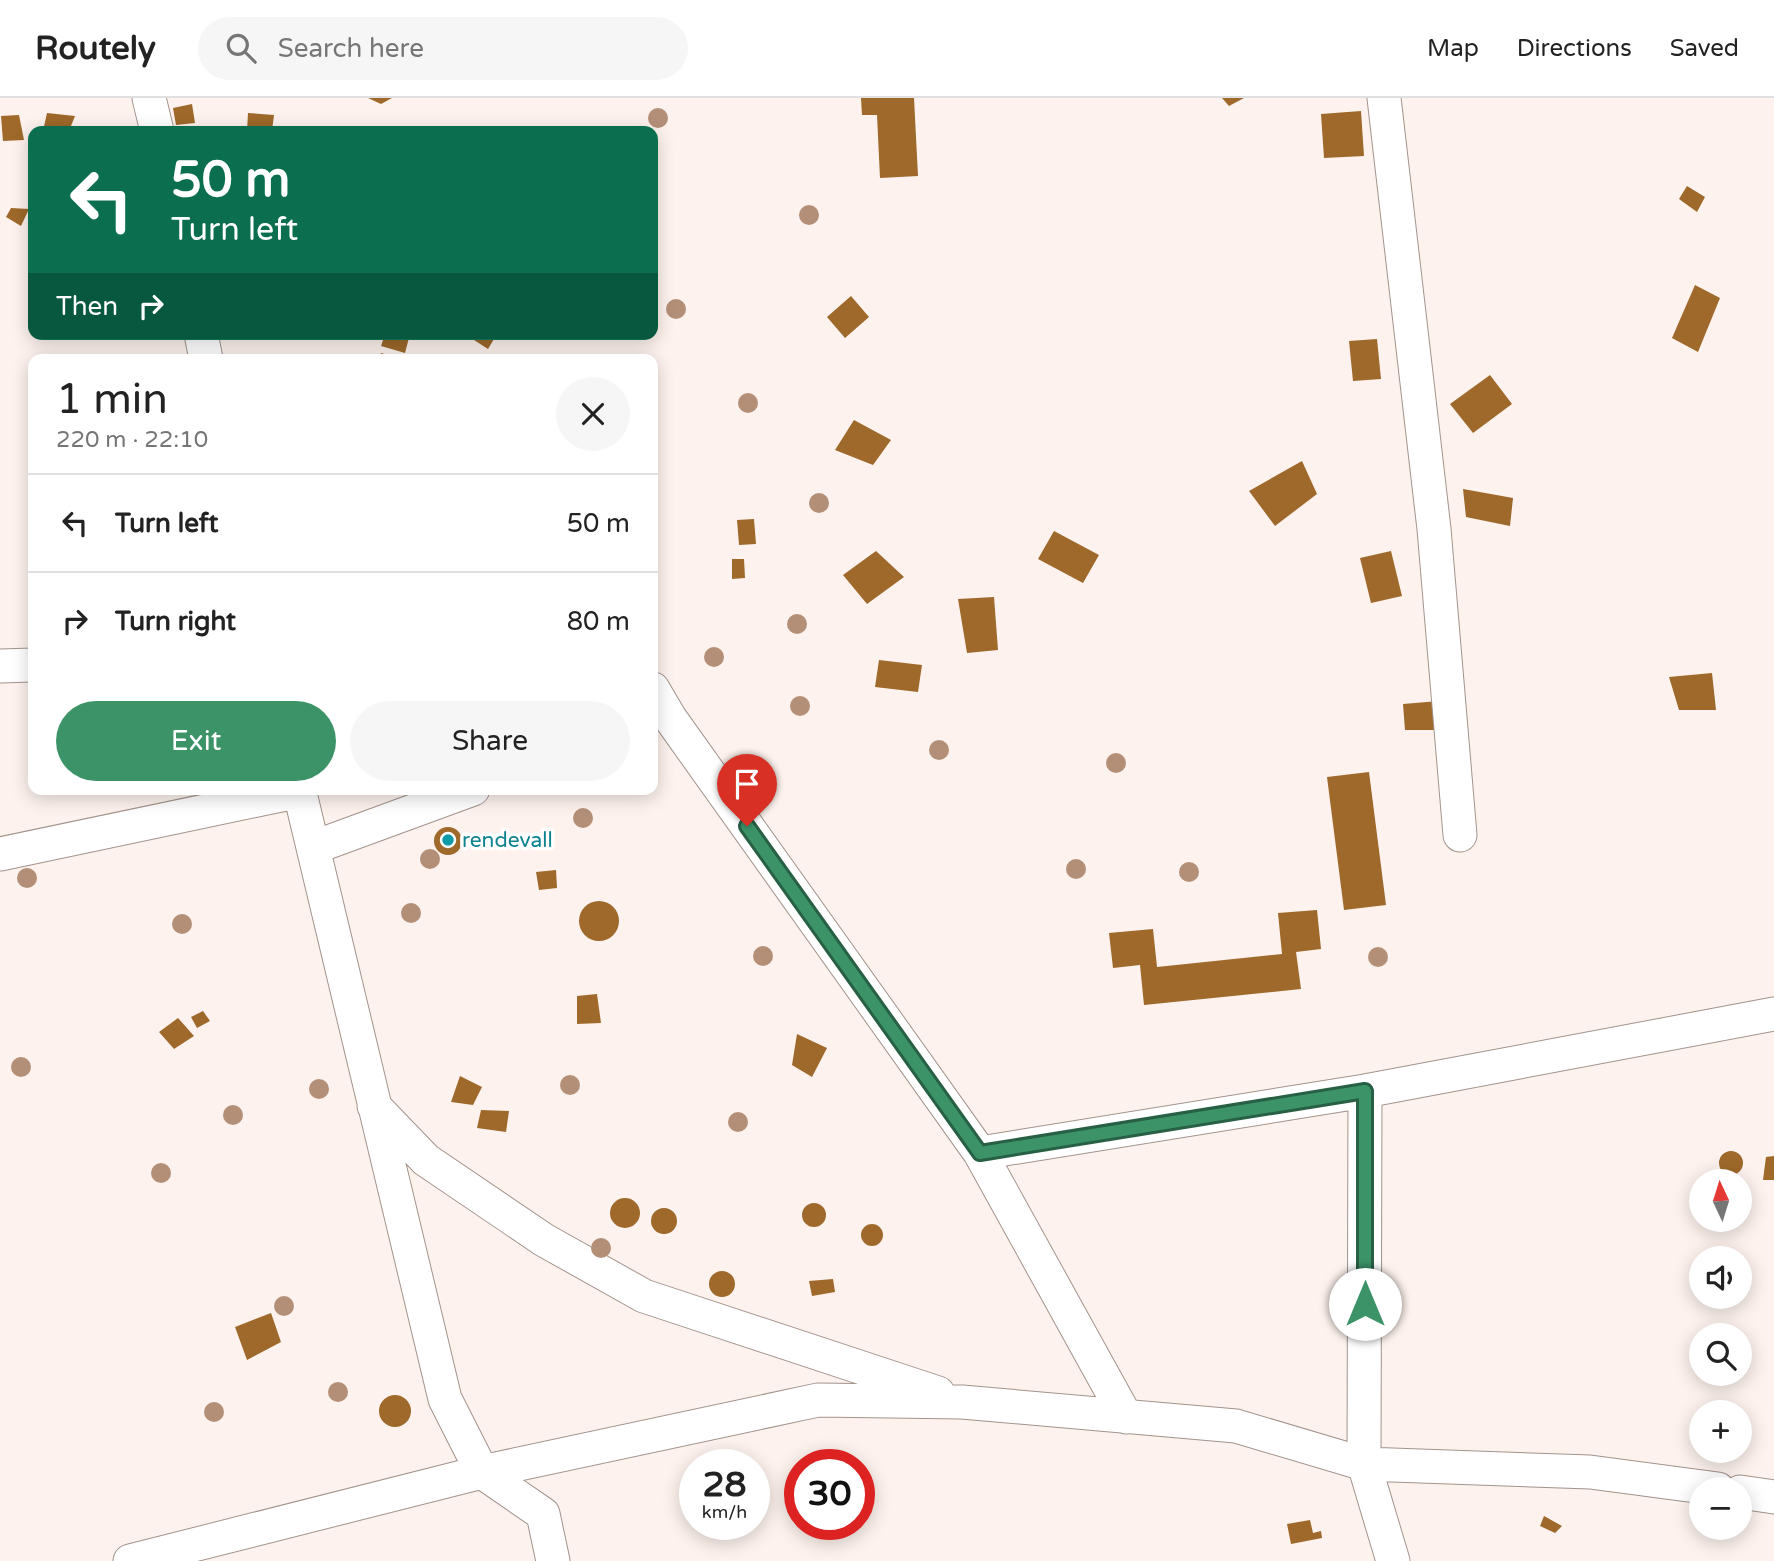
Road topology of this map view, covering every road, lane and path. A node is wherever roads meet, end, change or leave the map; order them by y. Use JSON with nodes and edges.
{"nodes":[{"id":1,"x":149,"y":98,"type":"edge"},
{"id":2,"x":1384,"y":98,"type":"edge"},
{"id":3,"x":155,"y":126,"type":"edge"},
{"id":4,"x":28,"y":665,"type":"edge"},
{"id":5,"x":0,"y":666,"type":"edge"},
{"id":6,"x":661,"y":721,"type":"edge"},
{"id":7,"x":276,"y":795,"type":"edge"},
{"id":8,"x":300,"y":795,"type":"edge"},
{"id":9,"x":456,"y":795,"type":"edge"},
{"id":10,"x":1460,"y":835,"type":"dead end"},
{"id":11,"x":315,"y":846,"type":"junction"},
{"id":12,"x":0,"y":854,"type":"edge"},
{"id":13,"x":1774,"y":1014,"type":"edge"},
{"id":14,"x":1365,"y":1091,"type":"junction"},
{"id":15,"x":374,"y":1106,"type":"junction"},
{"id":16,"x":980,"y":1153,"type":"junction"},
{"id":17,"x":962,"y":1402,"type":"junction"},
{"id":18,"x":1126,"y":1417,"type":"junction"},
{"id":19,"x":1364,"y":1464,"type":"junction"},
{"id":20,"x":482,"y":1472,"type":"junction"},
{"id":21,"x":1689,"y":1485,"type":"edge"},
{"id":22,"x":1752,"y":1494,"type":"edge"},
{"id":23,"x":1774,"y":1497,"type":"edge"},
{"id":24,"x":130,"y":1561,"type":"edge"},
{"id":25,"x":553,"y":1561,"type":"edge"},
{"id":26,"x":1393,"y":1561,"type":"edge"}],
"edges":[{"from":1,"to":3,"type":"street"},
{"from":2,"to":10,"type":"street"},
{"from":4,"to":5,"type":"street"},
{"from":6,"to":16,"type":"street"},
{"from":7,"to":12,"type":"street"},
{"from":8,"to":11,"type":"street"},
{"from":9,"to":11,"type":"street"},
{"from":11,"to":15,"type":"street"},
{"from":13,"to":14,"type":"street"},
{"from":14,"to":16,"type":"street"},
{"from":14,"to":19,"type":"street"},
{"from":15,"to":17,"type":"street"},
{"from":15,"to":20,"type":"street"},
{"from":16,"to":18,"type":"street"},
{"from":17,"to":18,"type":"street"},
{"from":17,"to":20,"type":"street"},
{"from":18,"to":19,"type":"street"},
{"from":19,"to":21,"type":"street"},
{"from":19,"to":26,"type":"street"},
{"from":20,"to":24,"type":"street"},
{"from":20,"to":25,"type":"street"},
{"from":22,"to":23,"type":"street"}]}
